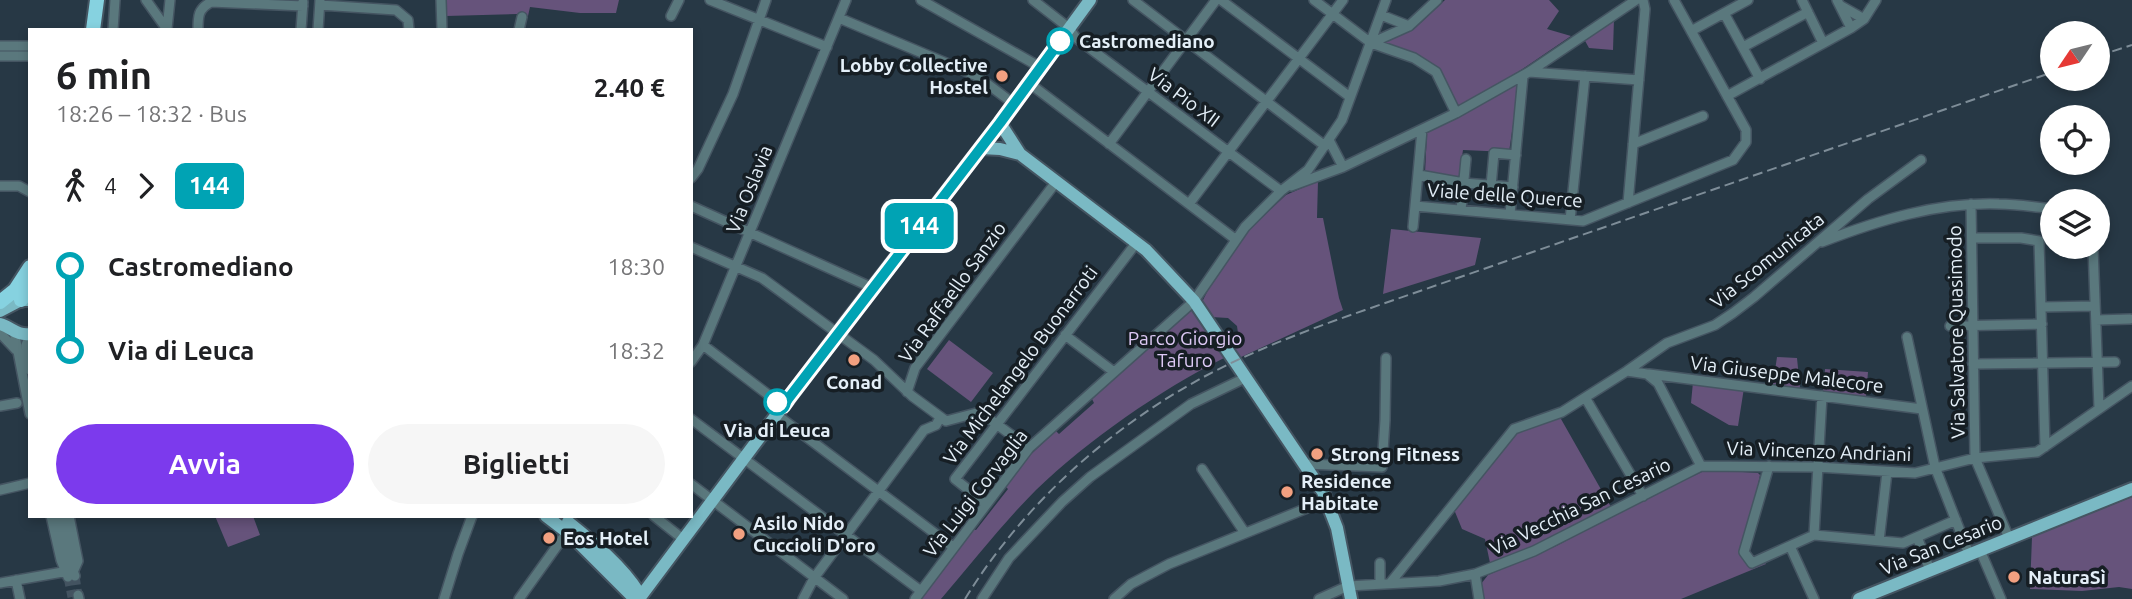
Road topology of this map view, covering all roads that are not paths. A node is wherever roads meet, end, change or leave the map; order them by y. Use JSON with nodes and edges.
{"nodes":[{"id":1,"x":97,"y":0,"type":"edge"},
{"id":2,"x":105,"y":0,"type":"edge"},
{"id":3,"x":115,"y":0,"type":"edge"},
{"id":4,"x":146,"y":0,"type":"edge"},
{"id":5,"x":170,"y":0,"type":"edge"},
{"id":6,"x":441,"y":0,"type":"edge"},
{"id":7,"x":678,"y":0,"type":"edge"},
{"id":8,"x":710,"y":0,"type":"edge"},
{"id":9,"x":766,"y":0,"type":"edge"},
{"id":10,"x":846,"y":0,"type":"edge"},
{"id":11,"x":921,"y":0,"type":"edge"},
{"id":12,"x":1033,"y":0,"type":"edge"},
{"id":13,"x":1090,"y":0,"type":"edge"},
{"id":14,"x":1133,"y":0,"type":"edge"},
{"id":15,"x":1219,"y":0,"type":"edge"},
{"id":16,"x":1314,"y":0,"type":"edge"},
{"id":17,"x":1343,"y":0,"type":"edge"},
{"id":18,"x":1386,"y":0,"type":"edge"},
{"id":19,"x":1437,"y":0,"type":"edge"},
{"id":20,"x":1636,"y":0,"type":"edge"},
{"id":21,"x":1643,"y":0,"type":"edge"},
{"id":22,"x":1674,"y":0,"type":"edge"},
{"id":23,"x":1748,"y":0,"type":"edge"},
{"id":24,"x":1802,"y":0,"type":"edge"},
{"id":25,"x":1876,"y":0,"type":"edge"},
{"id":26,"x":320,"y":2,"type":"edge"},
{"id":27,"x":303,"y":3,"type":"edge"},
{"id":28,"x":1838,"y":3,"type":"edge"},
{"id":29,"x":1808,"y":12,"type":"junction"},
{"id":30,"x":1724,"y":13,"type":"junction"},
{"id":31,"x":1332,"y":14,"type":"junction"},
{"id":32,"x":1381,"y":15,"type":"junction"},
{"id":33,"x":671,"y":16,"type":"dead end"},
{"id":34,"x":522,"y":17,"type":"dead end"},
{"id":35,"x":839,"y":18,"type":"junction"},
{"id":36,"x":757,"y":19,"type":"junction"},
{"id":37,"x":1864,"y":19,"type":"junction"},
{"id":38,"x":109,"y":26,"type":"edge"},
{"id":39,"x":1409,"y":26,"type":"junction"},
{"id":40,"x":93,"y":28,"type":"edge"},
{"id":41,"x":165,"y":28,"type":"edge"},
{"id":42,"x":166,"y":28,"type":"edge"},
{"id":43,"x":198,"y":28,"type":"edge"},
{"id":44,"x":301,"y":28,"type":"edge"},
{"id":45,"x":318,"y":28,"type":"edge"},
{"id":46,"x":409,"y":28,"type":"edge"},
{"id":47,"x":442,"y":28,"type":"edge"},
{"id":48,"x":519,"y":28,"type":"edge"},
{"id":49,"x":1069,"y":28,"type":"junction"},
{"id":50,"x":1851,"y":28,"type":"junction"},
{"id":51,"x":1691,"y":31,"type":"junction"},
{"id":52,"x":1185,"y":41,"type":"junction"},
{"id":53,"x":1371,"y":43,"type":"junction"},
{"id":54,"x":1824,"y":43,"type":"junction"},
{"id":55,"x":0,"y":46,"type":"edge"},
{"id":56,"x":28,"y":46,"type":"edge"},
{"id":57,"x":827,"y":47,"type":"junction"},
{"id":58,"x":1743,"y":47,"type":"junction"},
{"id":59,"x":0,"y":56,"type":"edge"},
{"id":60,"x":28,"y":56,"type":"edge"},
{"id":61,"x":1299,"y":59,"type":"junction"},
{"id":62,"x":1040,"y":67,"type":"junction"},
{"id":63,"x":1526,"y":74,"type":"junction"},
{"id":64,"x":1585,"y":76,"type":"junction"},
{"id":65,"x":1760,"y":79,"type":"junction"},
{"id":66,"x":1639,"y":80,"type":"junction"},
{"id":67,"x":1029,"y":83,"type":"junction"},
{"id":68,"x":1148,"y":91,"type":"junction"},
{"id":69,"x":1727,"y":96,"type":"junction"},
{"id":70,"x":1350,"y":97,"type":"junction"},
{"id":71,"x":1266,"y":102,"type":"junction"},
{"id":72,"x":1014,"y":104,"type":"junction"},
{"id":73,"x":1456,"y":113,"type":"junction"},
{"id":74,"x":1703,"y":117,"type":"dead end"},
{"id":75,"x":1000,"y":123,"type":"junction"},
{"id":76,"x":1422,"y":130,"type":"junction"},
{"id":77,"x":1327,"y":143,"type":"junction"},
{"id":78,"x":1110,"y":144,"type":"junction"},
{"id":79,"x":1633,"y":144,"type":"junction"},
{"id":80,"x":981,"y":148,"type":"junction"},
{"id":81,"x":1228,"y":152,"type":"junction"},
{"id":82,"x":1020,"y":154,"type":"junction"},
{"id":83,"x":1516,"y":155,"type":"junction"},
{"id":84,"x":1315,"y":159,"type":"junction"},
{"id":85,"x":1466,"y":159,"type":"dead end"},
{"id":86,"x":1921,"y":160,"type":"dead end"},
{"id":87,"x":1343,"y":167,"type":"junction"},
{"id":88,"x":1328,"y":173,"type":"junction"},
{"id":89,"x":693,"y":175,"type":"edge"},
{"id":90,"x":1419,"y":175,"type":"junction"},
{"id":91,"x":1056,"y":182,"type":"junction"},
{"id":92,"x":1464,"y":183,"type":"junction"},
{"id":93,"x":0,"y":186,"type":"edge"},
{"id":94,"x":1491,"y":186,"type":"junction"},
{"id":95,"x":1513,"y":187,"type":"junction"},
{"id":96,"x":1285,"y":189,"type":"junction"},
{"id":97,"x":28,"y":191,"type":"edge"},
{"id":98,"x":1628,"y":203,"type":"junction"},
{"id":99,"x":1189,"y":204,"type":"junction"},
{"id":100,"x":1971,"y":204,"type":"junction"},
{"id":101,"x":1415,"y":206,"type":"junction"},
{"id":102,"x":693,"y":207,"type":"edge"},
{"id":103,"x":2040,"y":208,"type":"edge"},
{"id":104,"x":1461,"y":210,"type":"junction"},
{"id":105,"x":1510,"y":214,"type":"junction"},
{"id":106,"x":1570,"y":220,"type":"junction"},
{"id":107,"x":1413,"y":227,"type":"dead end"},
{"id":108,"x":750,"y":232,"type":"junction"},
{"id":109,"x":1972,"y":238,"type":"junction"},
{"id":110,"x":1235,"y":239,"type":"junction"},
{"id":111,"x":1137,"y":243,"type":"junction"},
{"id":112,"x":1816,"y":245,"type":"junction"},
{"id":113,"x":693,"y":248,"type":"edge"},
{"id":114,"x":2093,"y":259,"type":"edge"},
{"id":115,"x":736,"y":267,"type":"junction"},
{"id":116,"x":28,"y":270,"type":"edge"},
{"id":117,"x":873,"y":288,"type":"junction"},
{"id":118,"x":15,"y":301,"type":"edge"},
{"id":119,"x":1194,"y":301,"type":"junction"},
{"id":120,"x":2095,"y":306,"type":"junction"},
{"id":121,"x":2042,"y":307,"type":"junction"},
{"id":122,"x":2096,"y":320,"type":"junction"},
{"id":123,"x":2130,"y":320,"type":"edge"},
{"id":124,"x":2042,"y":324,"type":"junction"},
{"id":125,"x":1950,"y":326,"type":"dead end"},
{"id":126,"x":1973,"y":326,"type":"junction"},
{"id":127,"x":6,"y":329,"type":"edge"},
{"id":128,"x":838,"y":333,"type":"junction"},
{"id":129,"x":28,"y":335,"type":"edge"},
{"id":130,"x":1065,"y":335,"type":"junction"},
{"id":131,"x":1907,"y":337,"type":"dead end"},
{"id":132,"x":28,"y":340,"type":"edge"},
{"id":133,"x":703,"y":345,"type":"junction"},
{"id":134,"x":28,"y":358,"type":"edge"},
{"id":135,"x":1386,"y":358,"type":"dead end"},
{"id":136,"x":693,"y":359,"type":"edge"},
{"id":137,"x":2097,"y":362,"type":"junction"},
{"id":138,"x":2115,"y":362,"type":"dead end"},
{"id":139,"x":2043,"y":363,"type":"junction"},
{"id":140,"x":1973,"y":364,"type":"junction"},
{"id":141,"x":1627,"y":370,"type":"junction"},
{"id":142,"x":1114,"y":372,"type":"junction"},
{"id":143,"x":1647,"y":374,"type":"junction"},
{"id":144,"x":1245,"y":377,"type":"junction"},
{"id":145,"x":2132,"y":386,"type":"edge"},
{"id":146,"x":907,"y":392,"type":"junction"},
{"id":147,"x":1822,"y":396,"type":"junction"},
{"id":148,"x":1586,"y":399,"type":"junction"},
{"id":149,"x":17,"y":403,"type":"dead end"},
{"id":150,"x":28,"y":404,"type":"edge"},
{"id":151,"x":0,"y":407,"type":"edge"},
{"id":152,"x":2099,"y":408,"type":"junction"},
{"id":153,"x":1922,"y":409,"type":"junction"},
{"id":154,"x":780,"y":410,"type":"junction"},
{"id":155,"x":940,"y":418,"type":"junction"},
{"id":156,"x":693,"y":421,"type":"edge"},
{"id":157,"x":998,"y":425,"type":"junction"},
{"id":158,"x":2045,"y":447,"type":"junction"},
{"id":159,"x":1029,"y":448,"type":"junction"},
{"id":160,"x":1975,"y":458,"type":"junction"},
{"id":161,"x":744,"y":459,"type":"junction"},
{"id":162,"x":1305,"y":464,"type":"junction"},
{"id":163,"x":1701,"y":466,"type":"junction"},
{"id":164,"x":1769,"y":466,"type":"junction"},
{"id":165,"x":1817,"y":467,"type":"junction"},
{"id":166,"x":1935,"y":467,"type":"junction"},
{"id":167,"x":1202,"y":469,"type":"dead end"},
{"id":168,"x":1887,"y":472,"type":"junction"},
{"id":169,"x":28,"y":483,"type":"edge"},
{"id":170,"x":693,"y":485,"type":"edge"},
{"id":171,"x":2132,"y":489,"type":"edge"},
{"id":172,"x":0,"y":490,"type":"edge"},
{"id":173,"x":878,"y":491,"type":"junction"},
{"id":174,"x":1643,"y":496,"type":"junction"},
{"id":175,"x":713,"y":500,"type":"junction"},
{"id":176,"x":1327,"y":500,"type":"junction"},
{"id":177,"x":985,"y":503,"type":"junction"},
{"id":178,"x":51,"y":518,"type":"edge"},
{"id":179,"x":60,"y":518,"type":"edge"},
{"id":180,"x":69,"y":518,"type":"edge"},
{"id":181,"x":471,"y":518,"type":"edge"},
{"id":182,"x":553,"y":518,"type":"edge"},
{"id":183,"x":657,"y":518,"type":"edge"},
{"id":184,"x":1956,"y":520,"type":"junction"},
{"id":185,"x":572,"y":524,"type":"edge"},
{"id":186,"x":1245,"y":533,"type":"junction"},
{"id":187,"x":846,"y":535,"type":"junction"},
{"id":188,"x":1814,"y":535,"type":"junction"},
{"id":189,"x":1917,"y":537,"type":"junction"},
{"id":190,"x":2009,"y":538,"type":"junction"},
{"id":191,"x":684,"y":539,"type":"junction"},
{"id":192,"x":1879,"y":541,"type":"junction"},
{"id":193,"x":1790,"y":546,"type":"junction"},
{"id":194,"x":953,"y":547,"type":"junction"},
{"id":195,"x":1975,"y":552,"type":"junction"},
{"id":196,"x":1380,"y":563,"type":"dead end"},
{"id":197,"x":1930,"y":570,"type":"junction"},
{"id":198,"x":71,"y":573,"type":"junction"},
{"id":199,"x":1475,"y":574,"type":"junction"},
{"id":200,"x":814,"y":578,"type":"junction"},
{"id":201,"x":16,"y":580,"type":"junction"},
{"id":202,"x":1391,"y":582,"type":"junction"},
{"id":203,"x":0,"y":583,"type":"edge"},
{"id":204,"x":1380,"y":583,"type":"junction"},
{"id":205,"x":1348,"y":586,"type":"junction"},
{"id":206,"x":918,"y":595,"type":"edge"},
{"id":207,"x":639,"y":598,"type":"edge"},
{"id":208,"x":20,"y":599,"type":"edge"},
{"id":209,"x":444,"y":599,"type":"edge"},
{"id":210,"x":519,"y":599,"type":"edge"},
{"id":211,"x":803,"y":599,"type":"edge"},
{"id":212,"x":843,"y":599,"type":"edge"},
{"id":213,"x":982,"y":599,"type":"edge"},
{"id":214,"x":1114,"y":599,"type":"edge"},
{"id":215,"x":1319,"y":599,"type":"edge"},
{"id":216,"x":1350,"y":599,"type":"edge"},
{"id":217,"x":1479,"y":599,"type":"edge"},
{"id":218,"x":1814,"y":599,"type":"edge"},
{"id":219,"x":1859,"y":599,"type":"edge"},
{"id":220,"x":2001,"y":599,"type":"edge"}],
"edges":[{"from":1,"to":40,"type":"highway"},
{"from":2,"to":38,"type":"highway"},
{"from":3,"to":38,"type":"street"},
{"from":4,"to":41,"type":"street"},
{"from":5,"to":42,"type":"street"},
{"from":6,"to":47,"type":"street"},
{"from":7,"to":33,"type":"street"},
{"from":8,"to":36,"type":"street"},
{"from":9,"to":36,"type":"street"},
{"from":10,"to":35,"type":"street","name":"Via Oslavia"},
{"from":11,"to":62,"type":"street"},
{"from":12,"to":49,"type":"street","name":"Via Pio XII"},
{"from":13,"to":49,"type":"main road"},
{"from":14,"to":52,"type":"street"},
{"from":15,"to":52,"type":"street"},
{"from":15,"to":61,"type":"street"},
{"from":16,"to":31,"type":"street"},
{"from":17,"to":31,"type":"street"},
{"from":18,"to":32,"type":"street","name":"Via Luigi Corvaglia"},
{"from":19,"to":39,"type":"street"},
{"from":20,"to":63,"type":"street"},
{"from":21,"to":66,"type":"street"},
{"from":22,"to":51,"type":"street","name":"Viale delle Querce"},
{"from":23,"to":30,"type":"street"},
{"from":24,"to":29,"type":"street"},
{"from":25,"to":37,"type":"street"},
{"from":26,"to":45,"type":"street"},
{"from":26,"to":46,"type":"street"},
{"from":27,"to":43,"type":"street"},
{"from":27,"to":44,"type":"street"},
{"from":28,"to":37,"type":"street"},
{"from":28,"to":50,"type":"street"},
{"from":29,"to":54,"type":"street"},
{"from":29,"to":58,"type":"street"},
{"from":30,"to":51,"type":"street"},
{"from":30,"to":58,"type":"street"},
{"from":31,"to":53,"type":"street"},
{"from":31,"to":61,"type":"street"},
{"from":32,"to":39,"type":"street"},
{"from":32,"to":53,"type":"street","name":"Via Luigi Corvaglia"},
{"from":34,"to":48,"type":"street"},
{"from":35,"to":57,"type":"street","name":"Via Oslavia"},
{"from":35,"to":72,"type":"street"},
{"from":36,"to":57,"type":"street"},
{"from":36,"to":89,"type":"street"},
{"from":37,"to":50,"type":"street"},
{"from":39,"to":53,"type":"street"},
{"from":49,"to":62,"type":"main road"},
{"from":49,"to":68,"type":"street","name":"Via Pio XII"},
{"from":50,"to":54,"type":"street"},
{"from":51,"to":69,"type":"street","name":"Viale delle Querce"},
{"from":52,"to":68,"type":"street"},
{"from":52,"to":71,"type":"street"},
{"from":53,"to":70,"type":"street","name":"Via Luigi Corvaglia"},
{"from":53,"to":73,"type":"street"},
{"from":54,"to":65,"type":"street"},
{"from":55,"to":56,"type":"street"},
{"from":57,"to":108,"type":"street","name":"Via Oslavia"},
{"from":58,"to":65,"type":"street"},
{"from":59,"to":60,"type":"street"},
{"from":61,"to":70,"type":"street"},
{"from":61,"to":71,"type":"street"},
{"from":62,"to":67,"type":"main road"},
{"from":63,"to":64,"type":"street"},
{"from":63,"to":73,"type":"street"},
{"from":63,"to":83,"type":"street"},
{"from":64,"to":66,"type":"street"},
{"from":64,"to":106,"type":"street"},
{"from":65,"to":69,"type":"street"},
{"from":66,"to":79,"type":"street"},
{"from":67,"to":72,"type":"main road"},
{"from":67,"to":78,"type":"street"},
{"from":68,"to":78,"type":"street"},
{"from":68,"to":81,"type":"street","name":"Via Pio XII"},
{"from":69,"to":98,"type":"street","name":"Viale delle Querce"},
{"from":70,"to":77,"type":"street","name":"Via Luigi Corvaglia"},
{"from":71,"to":77,"type":"street"},
{"from":71,"to":81,"type":"street"},
{"from":72,"to":75,"type":"main road"},
{"from":73,"to":76,"type":"street"},
{"from":74,"to":79,"type":"street"},
{"from":75,"to":80,"type":"main road"},
{"from":75,"to":82,"type":"main road"},
{"from":76,"to":87,"type":"street"},
{"from":76,"to":90,"type":"street"},
{"from":77,"to":84,"type":"street","name":"Via Luigi Corvaglia"},
{"from":77,"to":87,"type":"street"},
{"from":78,"to":99,"type":"street"},
{"from":79,"to":98,"type":"street"},
{"from":80,"to":82,"type":"main road"},
{"from":80,"to":117,"type":"main road"},
{"from":81,"to":96,"type":"street","name":"Via Pio XII"},
{"from":81,"to":99,"type":"street"},
{"from":82,"to":91,"type":"main road"},
{"from":83,"to":94,"type":"street"},
{"from":83,"to":95,"type":"street"},
{"from":84,"to":88,"type":"street"},
{"from":84,"to":96,"type":"street","name":"Via Luigi Corvaglia"},
{"from":85,"to":92,"type":"street"},
{"from":86,"to":112,"type":"street","name":"Via Scomunicata"},
{"from":87,"to":88,"type":"street"},
{"from":88,"to":96,"type":"street"},
{"from":90,"to":92,"type":"street"},
{"from":90,"to":101,"type":"street"},
{"from":91,"to":111,"type":"main road"},
{"from":91,"to":146,"type":"street","name":"Via Raffaello Sanzio"},
{"from":92,"to":94,"type":"street"},
{"from":92,"to":104,"type":"street"},
{"from":93,"to":97,"type":"street"},
{"from":94,"to":95,"type":"street"},
{"from":95,"to":105,"type":"street"},
{"from":96,"to":110,"type":"street","name":"Via Luigi Corvaglia"},
{"from":98,"to":106,"type":"street","name":"Viale delle Querce"},
{"from":99,"to":110,"type":"street"},
{"from":100,"to":103,"type":"street"},
{"from":100,"to":109,"type":"street","name":"Via Salvatore Quasimodo"},
{"from":100,"to":112,"type":"street"},
{"from":101,"to":104,"type":"street","name":"Viale delle Querce"},
{"from":101,"to":107,"type":"street"},
{"from":102,"to":108,"type":"street"},
{"from":104,"to":105,"type":"street","name":"Viale delle Querce"},
{"from":105,"to":106,"type":"street","name":"Viale delle Querce"},
{"from":108,"to":115,"type":"street","name":"Via Oslavia"},
{"from":108,"to":117,"type":"street"},
{"from":109,"to":121,"type":"street"},
{"from":109,"to":126,"type":"street","name":"Via Salvatore Quasimodo"},
{"from":110,"to":119,"type":"street","name":"Via Luigi Corvaglia"},
{"from":111,"to":119,"type":"main road"},
{"from":111,"to":130,"type":"street","name":"Via Michelangelo Buonarroti"},
{"from":112,"to":141,"type":"street","name":"Via Scomunicata"},
{"from":113,"to":115,"type":"street"},
{"from":114,"to":120,"type":"street"},
{"from":115,"to":128,"type":"street"},
{"from":115,"to":133,"type":"street","name":"Via Oslavia"},
{"from":116,"to":118,"type":"highway"},
{"from":117,"to":128,"type":"main road"},
{"from":118,"to":127,"type":"main road"},
{"from":119,"to":142,"type":"street","name":"Via Luigi Corvaglia"},
{"from":119,"to":144,"type":"main road"},
{"from":120,"to":121,"type":"street"},
{"from":120,"to":122,"type":"street"},
{"from":121,"to":124,"type":"street"},
{"from":122,"to":123,"type":"street"},
{"from":122,"to":137,"type":"street"},
{"from":124,"to":126,"type":"street"},
{"from":124,"to":139,"type":"street"},
{"from":125,"to":126,"type":"street"},
{"from":126,"to":140,"type":"street","name":"Via Salvatore Quasimodo"},
{"from":127,"to":129,"type":"main road"},
{"from":127,"to":150,"type":"street"},
{"from":128,"to":146,"type":"street"},
{"from":128,"to":154,"type":"main road"},
{"from":130,"to":142,"type":"street"},
{"from":130,"to":157,"type":"street","name":"Via Michelangelo Buonarroti"},
{"from":131,"to":153,"type":"street"},
{"from":132,"to":134,"type":"street"},
{"from":133,"to":136,"type":"street","name":"Via Oslavia"},
{"from":133,"to":154,"type":"street"},
{"from":135,"to":162,"type":"street"},
{"from":137,"to":138,"type":"street"},
{"from":137,"to":139,"type":"street"},
{"from":137,"to":152,"type":"street"},
{"from":139,"to":140,"type":"street"},
{"from":139,"to":158,"type":"street"},
{"from":140,"to":160,"type":"street","name":"Via Salvatore Quasimodo"},
{"from":141,"to":143,"type":"street"},
{"from":141,"to":148,"type":"street","name":"Via Scomunicata"},
{"from":142,"to":159,"type":"street","name":"Via Luigi Corvaglia"},
{"from":143,"to":147,"type":"street","name":"Via Giuseppe Malecore"},
{"from":143,"to":163,"type":"street"},
{"from":144,"to":162,"type":"main road"},
{"from":144,"to":213,"type":"street"},
{"from":145,"to":152,"type":"street"},
{"from":146,"to":155,"type":"street"},
{"from":147,"to":153,"type":"street","name":"Via Giuseppe Malecore"},
{"from":147,"to":165,"type":"street"},
{"from":148,"to":174,"type":"street"},
{"from":148,"to":202,"type":"street","name":"Via Scomunicata"},
{"from":149,"to":151,"type":"street"},
{"from":152,"to":158,"type":"street"},
{"from":153,"to":166,"type":"street"},
{"from":154,"to":161,"type":"main road"},
{"from":154,"to":173,"type":"street"},
{"from":155,"to":157,"type":"street"},
{"from":155,"to":173,"type":"street"},
{"from":156,"to":161,"type":"street"},
{"from":157,"to":159,"type":"street"},
{"from":157,"to":177,"type":"street","name":"Via Michelangelo Buonarroti"},
{"from":158,"to":160,"type":"street","name":"Via Vincenzo Andriani"},
{"from":159,"to":177,"type":"street","name":"Via Luigi Corvaglia"},
{"from":160,"to":166,"type":"street","name":"Via Vincenzo Andriani"},
{"from":160,"to":190,"type":"street"},
{"from":161,"to":175,"type":"main road"},
{"from":161,"to":187,"type":"street"},
{"from":162,"to":176,"type":"main road"},
{"from":163,"to":164,"type":"street","name":"Via Vincenzo Andriani"},
{"from":163,"to":174,"type":"street","name":"Via Vecchia San Cesario"},
{"from":164,"to":165,"type":"street","name":"Via Vincenzo Andriani"},
{"from":164,"to":193,"type":"street"},
{"from":165,"to":168,"type":"street","name":"Via Vincenzo Andriani"},
{"from":165,"to":188,"type":"street"},
{"from":166,"to":168,"type":"street","name":"Via Vincenzo Andriani"},
{"from":166,"to":184,"type":"street"},
{"from":167,"to":186,"type":"street"},
{"from":168,"to":192,"type":"street"},
{"from":169,"to":172,"type":"street"},
{"from":170,"to":175,"type":"street"},
{"from":171,"to":190,"type":"main road","name":"Via San Cesario"},
{"from":173,"to":187,"type":"street"},
{"from":173,"to":194,"type":"street"},
{"from":174,"to":199,"type":"street","name":"Via Vecchia San Cesario"},
{"from":175,"to":191,"type":"main road"},
{"from":175,"to":200,"type":"street"},
{"from":176,"to":186,"type":"street"},
{"from":176,"to":205,"type":"main road"},
{"from":177,"to":194,"type":"street","name":"Via Luigi Corvaglia"},
{"from":178,"to":198,"type":"street"},
{"from":179,"to":198,"type":"street"},
{"from":180,"to":198,"type":"street"},
{"from":181,"to":209,"type":"street"},
{"from":182,"to":185,"type":"main road"},
{"from":183,"to":191,"type":"street"},
{"from":184,"to":189,"type":"street"},
{"from":184,"to":195,"type":"street"},
{"from":185,"to":207,"type":"main road"},
{"from":185,"to":210,"type":"street"},
{"from":186,"to":214,"type":"street"},
{"from":187,"to":200,"type":"street"},
{"from":187,"to":206,"type":"street"},
{"from":188,"to":192,"type":"street"},
{"from":188,"to":193,"type":"street"},
{"from":189,"to":192,"type":"street"},
{"from":189,"to":197,"type":"street"},
{"from":190,"to":195,"type":"main road","name":"Via San Cesario"},
{"from":191,"to":207,"type":"main road"},
{"from":193,"to":218,"type":"street"},
{"from":194,"to":206,"type":"street","name":"Via Luigi Corvaglia"},
{"from":195,"to":197,"type":"main road","name":"Via San Cesario"},
{"from":195,"to":220,"type":"street"},
{"from":196,"to":204,"type":"street"},
{"from":197,"to":219,"type":"main road","name":"Via San Cesario"},
{"from":198,"to":201,"type":"street"},
{"from":199,"to":202,"type":"street","name":"Via Vecchia San Cesario"},
{"from":199,"to":217,"type":"street"},
{"from":200,"to":211,"type":"street"},
{"from":200,"to":212,"type":"street"},
{"from":201,"to":203,"type":"street"},
{"from":201,"to":208,"type":"street"},
{"from":202,"to":204,"type":"street","name":"Via Vecchia San Cesario"},
{"from":204,"to":205,"type":"street","name":"Via Vecchia San Cesario"},
{"from":205,"to":215,"type":"street","name":"Via Vecchia San Cesario"},
{"from":205,"to":216,"type":"main road"}]}
